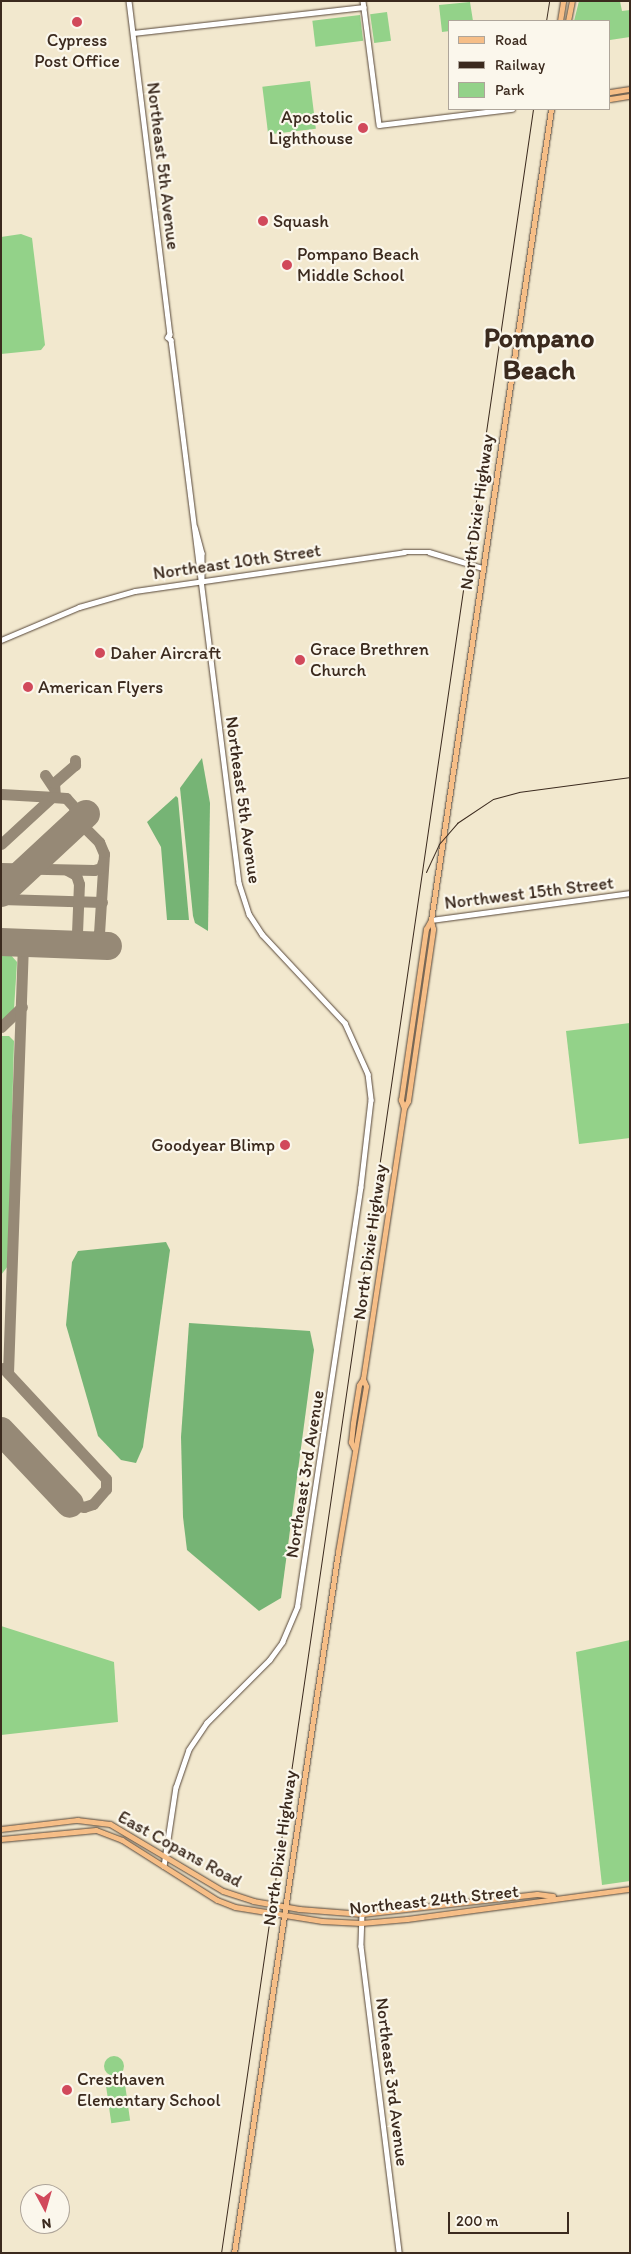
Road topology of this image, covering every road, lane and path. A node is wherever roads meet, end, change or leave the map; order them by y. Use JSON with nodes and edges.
{"nodes":[{"id":1,"x":129,"y":1,"type":"edge"},
{"id":2,"x":563,"y":1,"type":"edge"},
{"id":3,"x":572,"y":1,"type":"edge"},
{"id":4,"x":363,"y":4,"type":"edge"},
{"id":5,"x":560,"y":20,"type":"edge"},
{"id":6,"x":568,"y":20,"type":"edge"},
{"id":7,"x":133,"y":33,"type":"junction"},
{"id":8,"x":630,"y":89,"type":"edge"},
{"id":9,"x":611,"y":92,"type":"edge"},
{"id":10,"x":630,"y":96,"type":"edge"},
{"id":11,"x":611,"y":99,"type":"edge"},
{"id":12,"x":504,"y":110,"type":"edge"},
{"id":13,"x":551,"y":110,"type":"edge"},
{"id":14,"x":483,"y":568,"type":"junction"},
{"id":15,"x":201,"y":582,"type":"junction"},
{"id":16,"x":1,"y":640,"type":"edge"},
{"id":17,"x":630,"y":894,"type":"edge"},
{"id":18,"x":431,"y":920,"type":"junction"},
{"id":19,"x":371,"y":1100,"type":"joint"},
{"id":20,"x":1,"y":1829,"type":"edge"},
{"id":21,"x":1,"y":1839,"type":"edge"},
{"id":22,"x":165,"y":1856,"type":"junction"},
{"id":23,"x":164,"y":1866,"type":"junction"},
{"id":24,"x":630,"y":1889,"type":"edge"},
{"id":25,"x":556,"y":1897,"type":"junction"},
{"id":26,"x":286,"y":1907,"type":"junction"},
{"id":27,"x":362,"y":1914,"type":"junction"},
{"id":28,"x":284,"y":1916,"type":"junction"},
{"id":29,"x":361,"y":1924,"type":"junction"},
{"id":30,"x":234,"y":2253,"type":"edge"},
{"id":31,"x":399,"y":2253,"type":"edge"}],
"edges":[{"from":1,"to":7,"type":"street","name":"Northeast 5th Avenue"},
{"from":2,"to":5,"type":"main road"},
{"from":3,"to":6,"type":"main road"},
{"from":4,"to":7,"type":"street"},
{"from":4,"to":12,"type":"street"},
{"from":7,"to":15,"type":"street","name":"Northeast 5th Avenue"},
{"from":8,"to":9,"type":"main road"},
{"from":10,"to":11,"type":"main road"},
{"from":13,"to":14,"type":"main road","name":"North Dixie Highway"},
{"from":14,"to":15,"type":"street","name":"Northeast 10th Street"},
{"from":14,"to":18,"type":"main road","name":"North Dixie Highway"},
{"from":15,"to":16,"type":"street","name":"Northeast 10th Street"},
{"from":15,"to":19,"type":"street","name":"Northeast 5th Avenue"},
{"from":17,"to":18,"type":"street","name":"Northwest 15th Street"},
{"from":18,"to":26,"type":"main road","name":"North Dixie Highway"},
{"from":19,"to":22,"type":"street","name":"Northeast 3rd Avenue"},
{"from":20,"to":22,"type":"main road","name":"East Copans Road"},
{"from":21,"to":23,"type":"main road","name":"East Copans Road"},
{"from":22,"to":23,"type":"street"},
{"from":22,"to":26,"type":"main road","name":"East Copans Road"},
{"from":23,"to":28,"type":"main road","name":"East Copans Road"},
{"from":24,"to":25,"type":"main road","name":"Northeast 24th Street"},
{"from":25,"to":27,"type":"main road","name":"Northeast 24th Street"},
{"from":25,"to":29,"type":"main road","name":"Northeast 24th Street"},
{"from":26,"to":27,"type":"main road","name":"Northeast 24th Street"},
{"from":26,"to":28,"type":"main road","name":"North Dixie Highway"},
{"from":27,"to":29,"type":"street","name":"Northeast 3rd Avenue"},
{"from":28,"to":29,"type":"main road","name":"Northeast 24th Street"},
{"from":28,"to":30,"type":"main road","name":"North Dixie Highway"},
{"from":29,"to":31,"type":"street","name":"Northeast 3rd Avenue"}]}
